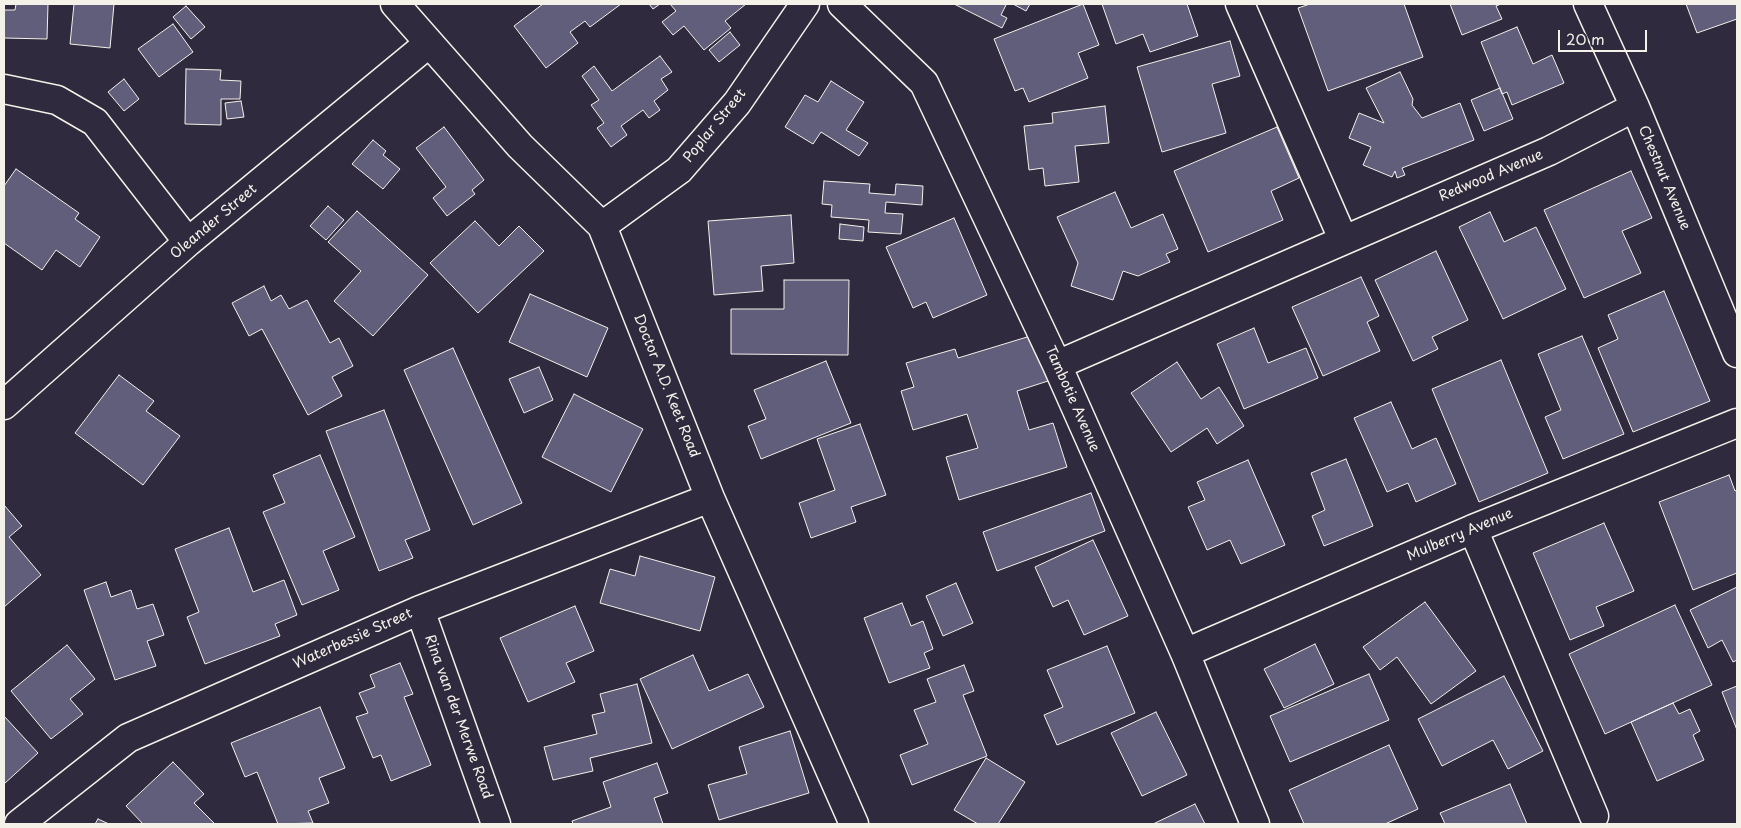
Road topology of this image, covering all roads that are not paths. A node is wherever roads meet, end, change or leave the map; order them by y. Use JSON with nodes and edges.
{"nodes":[{"id":1,"x":395,"y":4,"type":"edge"},
{"id":2,"x":805,"y":4,"type":"edge"},
{"id":3,"x":842,"y":4,"type":"edge"},
{"id":4,"x":1240,"y":4,"type":"edge"},
{"id":5,"x":1588,"y":4,"type":"edge"},
{"id":6,"x":428,"y":44,"type":"junction"},
{"id":7,"x":4,"y":89,"type":"edge"},
{"id":8,"x":1635,"y":107,"type":"junction"},
{"id":9,"x":602,"y":226,"type":"junction"},
{"id":10,"x":1343,"y":239,"type":"junction"},
{"id":11,"x":188,"y":242,"type":"junction"},
{"id":12,"x":1737,"y":353,"type":"edge"},
{"id":13,"x":1058,"y":365,"type":"junction"},
{"id":14,"x":4,"y":405,"type":"edge"},
{"id":15,"x":1737,"y":423,"type":"edge"},
{"id":16,"x":710,"y":498,"type":"junction"},
{"id":17,"x":1473,"y":530,"type":"junction"},
{"id":18,"x":420,"y":610,"type":"junction"},
{"id":19,"x":1185,"y":654,"type":"junction"},
{"id":20,"x":1594,"y":816,"type":"dead end"},
{"id":21,"x":19,"y":824,"type":"edge"},
{"id":22,"x":496,"y":824,"type":"edge"},
{"id":23,"x":854,"y":824,"type":"edge"},
{"id":24,"x":1255,"y":824,"type":"edge"}],
"edges":[{"from":1,"to":6,"type":"street","name":"Doctor A.D. Keet Road"},
{"from":2,"to":9,"type":"street","name":"Poplar Street"},
{"from":3,"to":13,"type":"street","name":"Tambotie Avenue"},
{"from":4,"to":10,"type":"street"},
{"from":5,"to":8,"type":"street","name":"Chestnut Avenue"},
{"from":6,"to":9,"type":"street","name":"Doctor A.D. Keet Road"},
{"from":6,"to":11,"type":"street","name":"Oleander Street"},
{"from":7,"to":11,"type":"street"},
{"from":8,"to":10,"type":"street","name":"Redwood Avenue"},
{"from":8,"to":12,"type":"street","name":"Chestnut Avenue"},
{"from":9,"to":16,"type":"street","name":"Doctor A.D. Keet Road"},
{"from":10,"to":13,"type":"street","name":"Redwood Avenue"},
{"from":11,"to":14,"type":"street","name":"Oleander Street"},
{"from":13,"to":19,"type":"street","name":"Tambotie Avenue"},
{"from":15,"to":17,"type":"street","name":"Mulberry Avenue"},
{"from":16,"to":18,"type":"street","name":"Waterbessie Street"},
{"from":16,"to":23,"type":"street","name":"Doctor A.D. Keet Road"},
{"from":17,"to":19,"type":"street","name":"Mulberry Avenue"},
{"from":17,"to":20,"type":"street"},
{"from":18,"to":21,"type":"street","name":"Waterbessie Street"},
{"from":18,"to":22,"type":"street","name":"Rina van der Merwe Road"},
{"from":19,"to":24,"type":"street","name":"Tambotie Avenue"}]}
